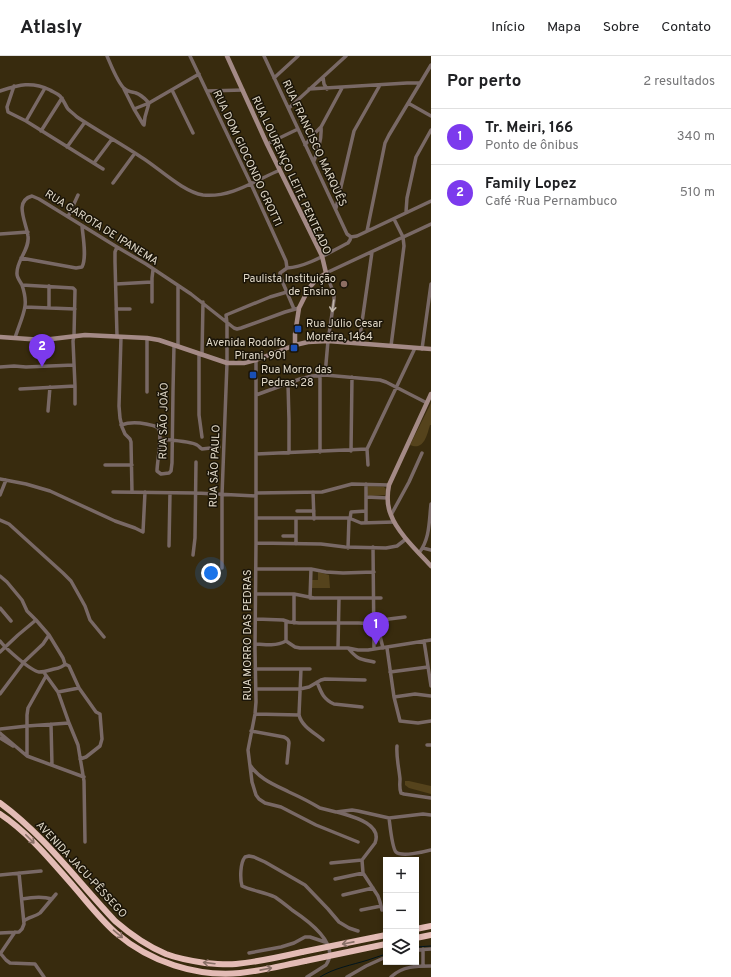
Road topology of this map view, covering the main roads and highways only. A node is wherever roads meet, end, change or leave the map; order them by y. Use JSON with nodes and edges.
{"nodes":[{"id":1,"x":227,"y":56,"type":"edge"},
{"id":2,"x":0,"y":337,"type":"edge"},
{"id":3,"x":295,"y":345,"type":"junction"},
{"id":4,"x":431,"y":349,"type":"edge"},
{"id":5,"x":431,"y":394,"type":"edge"},
{"id":6,"x":431,"y":566,"type":"edge"},
{"id":7,"x":0,"y":803,"type":"edge"},
{"id":8,"x":0,"y":814,"type":"edge"},
{"id":9,"x":431,"y":926,"type":"edge"},
{"id":10,"x":419,"y":928,"type":"edge"},
{"id":11,"x":431,"y":935,"type":"edge"},
{"id":12,"x":383,"y":936,"type":"edge"},
{"id":13,"x":419,"y":937,"type":"edge"},
{"id":14,"x":383,"y":945,"type":"edge"},
{"id":15,"x":232,"y":975,"type":"edge"}],
"edges":[{"from":1,"to":3,"type":"main road","name":"RUA LOURENÇO LEITE PENTEADO"},
{"from":2,"to":3,"type":"main road"},
{"from":3,"to":4,"type":"main road"},
{"from":5,"to":6,"type":"main road"},
{"from":12,"to":7,"type":"highway","name":"AVENIDA JACU-PÊSSEGO","one_way":true,"bridge":true},
{"from":8,"to":15,"type":"highway","name":"AVENIDA JACU-PÊSSEGO","one_way":true},
{"from":9,"to":10,"type":"highway"},
{"from":11,"to":13,"type":"highway"},
{"from":15,"to":14,"type":"highway","name":"AVENIDA JACU-PÊSSEGO","one_way":true,"bridge":true}]}
